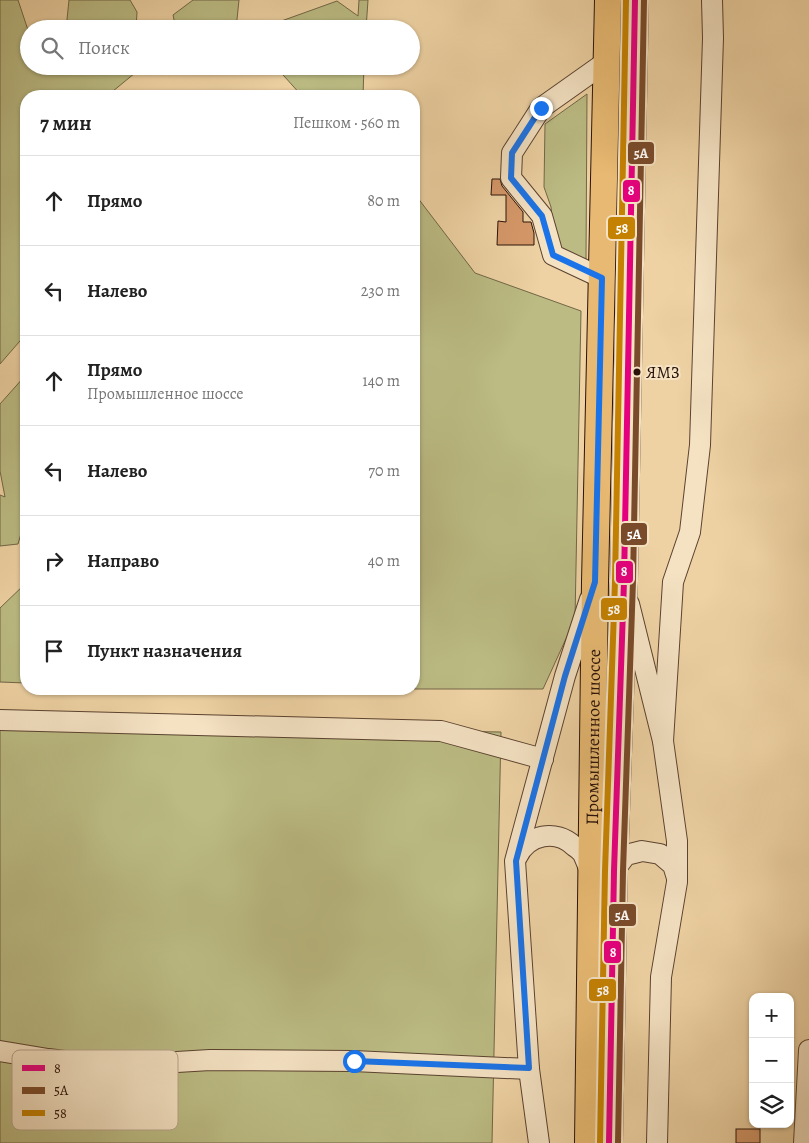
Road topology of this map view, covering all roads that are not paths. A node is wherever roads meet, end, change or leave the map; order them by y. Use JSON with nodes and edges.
{"nodes":[{"id":1,"x":608,"y":0,"type":"edge"},
{"id":2,"x":635,"y":0,"type":"edge"},
{"id":3,"x":712,"y":0,"type":"edge"},
{"id":4,"x":606,"y":62,"type":"junction"},
{"id":5,"x":602,"y":278,"type":"junction"},
{"id":6,"x":624,"y":581,"type":"junction"},
{"id":7,"x":595,"y":582,"type":"junction"},
{"id":8,"x":0,"y":720,"type":"edge"},
{"id":9,"x":663,"y":740,"type":"junction"},
{"id":10,"x":543,"y":758,"type":"junction"},
{"id":11,"x":516,"y":861,"type":"junction"},
{"id":12,"x":602,"y":872,"type":"junction"},
{"id":13,"x":678,"y":882,"type":"junction"},
{"id":14,"x":809,"y":1050,"type":"edge"},
{"id":15,"x":178,"y":1062,"type":"edge"},
{"id":16,"x":529,"y":1068,"type":"junction"},
{"id":17,"x":539,"y":1143,"type":"edge"},
{"id":18,"x":588,"y":1143,"type":"edge"},
{"id":19,"x":609,"y":1143,"type":"edge"},
{"id":20,"x":660,"y":1143,"type":"edge"},
{"id":21,"x":804,"y":1143,"type":"edge"}],
"edges":[{"from":1,"to":4,"type":"main road","name":"Промышленное шоссе"},
{"from":2,"to":6,"type":"main road","name":"Промышленное шоссе"},
{"from":3,"to":9,"type":"street"},
{"from":4,"to":5,"type":"main road","name":"Промышленное шоссе"},
{"from":4,"to":5,"type":"street"},
{"from":5,"to":7,"type":"main road","name":"Промышленное шоссе"},
{"from":6,"to":9,"type":"street"},
{"from":6,"to":12,"type":"main road","name":"Промышленное шоссе"},
{"from":7,"to":10,"type":"street"},
{"from":7,"to":12,"type":"main road","name":"Промышленное шоссе"},
{"from":8,"to":10,"type":"street"},
{"from":9,"to":13,"type":"street"},
{"from":10,"to":11,"type":"street"},
{"from":11,"to":12,"type":"street"},
{"from":11,"to":16,"type":"street"},
{"from":12,"to":13,"type":"street"},
{"from":12,"to":18,"type":"main road","name":"Промышленное шоссе"},
{"from":12,"to":19,"type":"main road","name":"Промышленное шоссе"},
{"from":13,"to":20,"type":"street"},
{"from":14,"to":21,"type":"street"},
{"from":15,"to":16,"type":"street"},
{"from":16,"to":17,"type":"street"}]}
